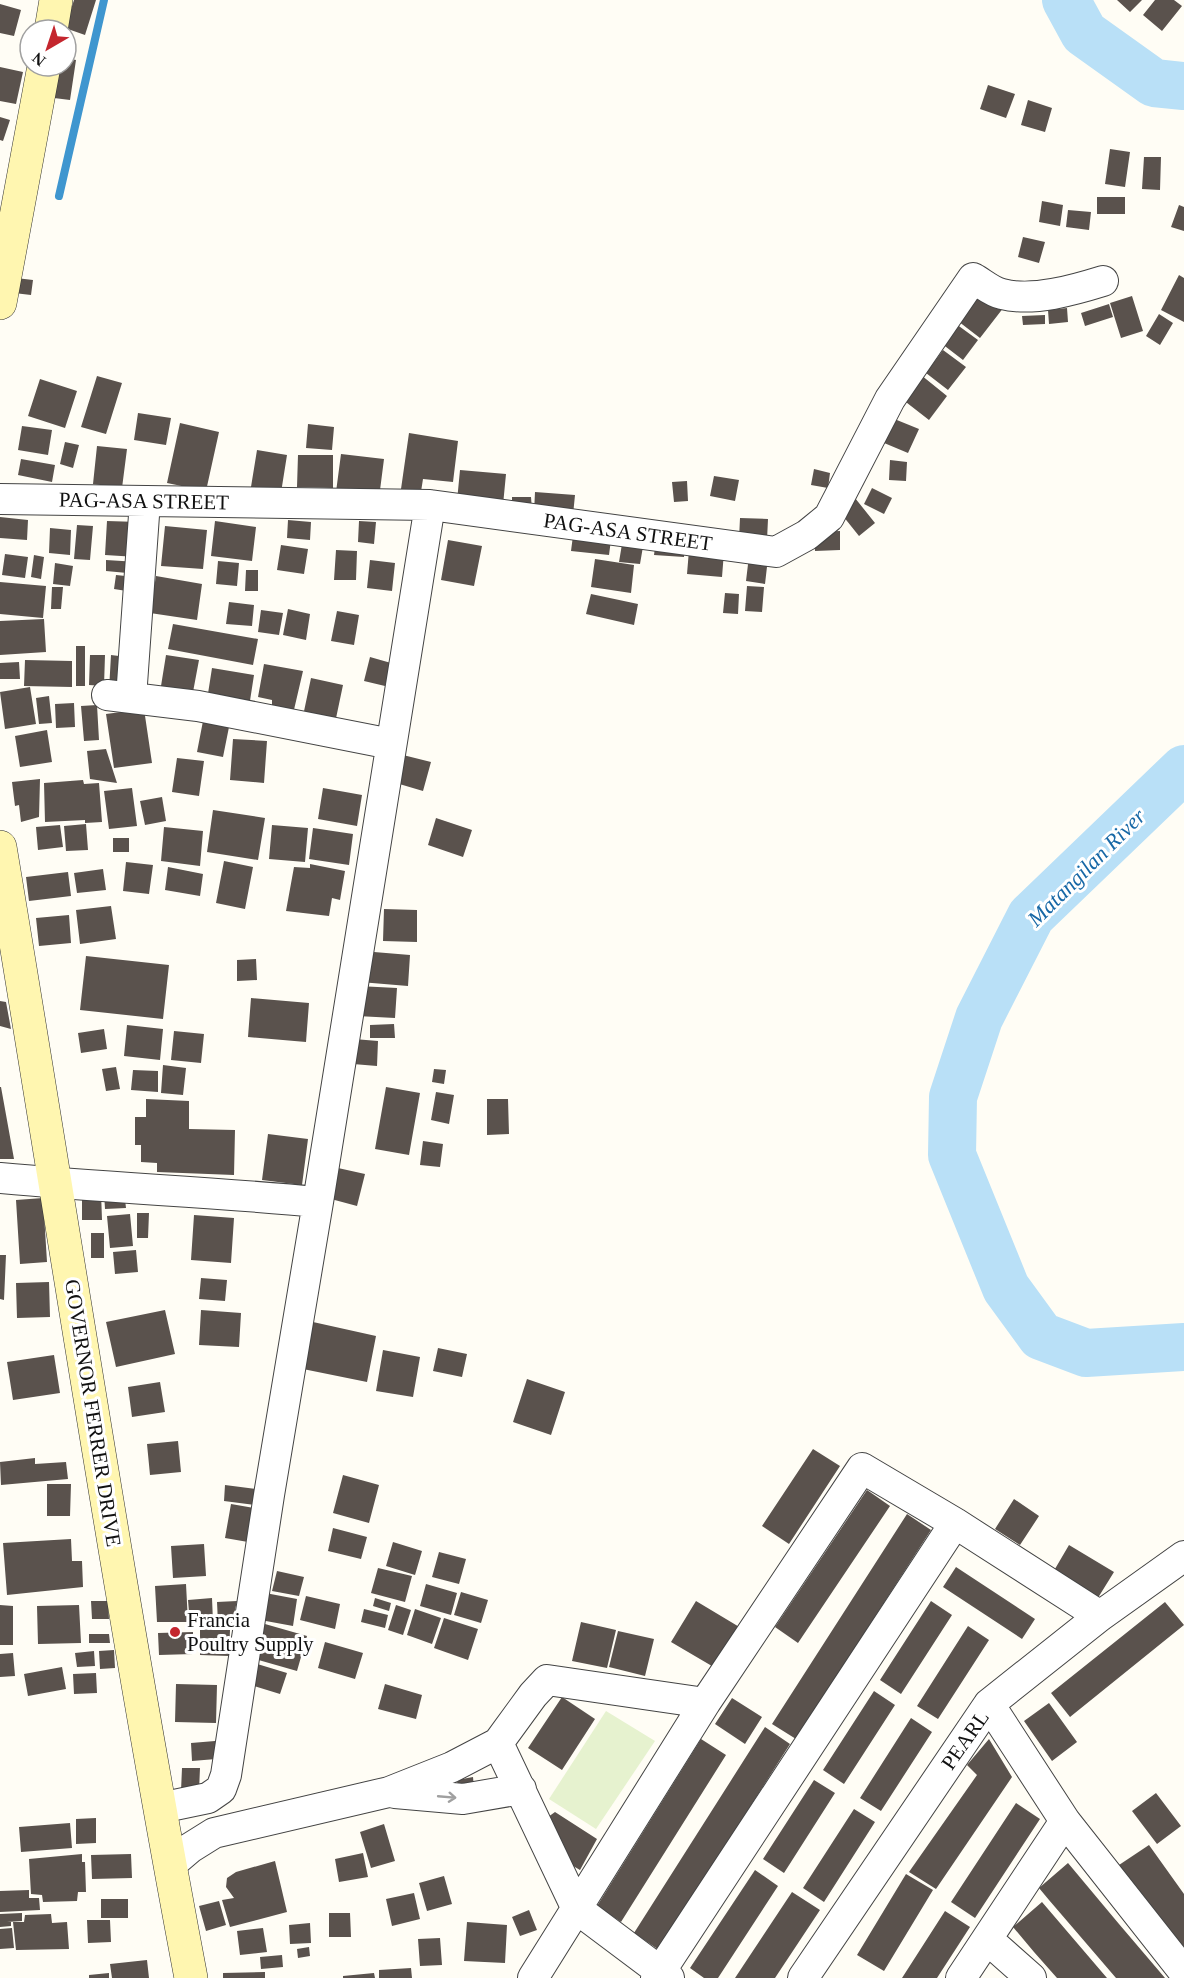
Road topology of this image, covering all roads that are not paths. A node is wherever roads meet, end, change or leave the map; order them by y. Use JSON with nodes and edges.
{"nodes":[{"id":1,"x":56,"y":0,"type":"edge"},
{"id":2,"x":53,"y":18,"type":"edge"},
{"id":3,"x":42,"y":78,"type":"edge"},
{"id":4,"x":1103,"y":281,"type":"dead end"},
{"id":5,"x":0,"y":303,"type":"edge"},
{"id":6,"x":0,"y":499,"type":"edge"},
{"id":7,"x":145,"y":501,"type":"junction"},
{"id":8,"x":430,"y":505,"type":"junction"},
{"id":9,"x":391,"y":744,"type":"junction"},
{"id":10,"x":0,"y":847,"type":"edge"},
{"id":11,"x":0,"y":1178,"type":"edge"},
{"id":12,"x":56,"y":1184,"type":"junction"},
{"id":13,"x":318,"y":1202,"type":"junction"},
{"id":14,"x":955,"y":1523,"type":"junction"},
{"id":15,"x":1184,"y":1556,"type":"edge"},
{"id":16,"x":1100,"y":1616,"type":"junction"},
{"id":17,"x":705,"y":1703,"type":"junction"},
{"id":18,"x":989,"y":1704,"type":"junction"},
{"id":19,"x":498,"y":1743,"type":"junction"},
{"id":20,"x":521,"y":1789,"type":"junction"},
{"id":21,"x":389,"y":1792,"type":"junction"},
{"id":22,"x":160,"y":1808,"type":"junction"},
{"id":23,"x":1065,"y":1821,"type":"junction"},
{"id":24,"x":170,"y":1865,"type":"junction"},
{"id":25,"x":577,"y":1909,"type":"junction"},
{"id":26,"x":987,"y":1939,"type":"junction"},
{"id":27,"x":1184,"y":1972,"type":"edge"},
{"id":28,"x":662,"y":1976,"type":"edge"},
{"id":29,"x":806,"y":1977,"type":"edge"},
{"id":30,"x":191,"y":1978,"type":"edge"},
{"id":31,"x":533,"y":1978,"type":"edge"},
{"id":32,"x":961,"y":1978,"type":"edge"},
{"id":33,"x":1031,"y":1978,"type":"edge"}],
"edges":[{"from":1,"to":2,"type":"main road"},
{"from":3,"to":5,"type":"main road"},
{"from":4,"to":8,"type":"street","name":"PAG-ASA STREET"},
{"from":6,"to":7,"type":"street","name":"PAG-ASA STREET"},
{"from":7,"to":8,"type":"street","name":"PAG-ASA STREET"},
{"from":7,"to":9,"type":"street"},
{"from":8,"to":9,"type":"street"},
{"from":9,"to":13,"type":"street"},
{"from":10,"to":12,"type":"main road","name":"GOVERNOR FERRER DRIVE"},
{"from":11,"to":12,"type":"street"},
{"from":12,"to":13,"type":"street"},
{"from":12,"to":22,"type":"main road","name":"GOVERNOR FERRER DRIVE"},
{"from":13,"to":22,"type":"street"},
{"from":14,"to":16,"type":"street"},
{"from":14,"to":17,"type":"street"},
{"from":14,"to":28,"type":"street"},
{"from":15,"to":16,"type":"street","name":"PEARL"},
{"from":16,"to":18,"type":"street","name":"PEARL"},
{"from":17,"to":19,"type":"street"},
{"from":17,"to":25,"type":"street"},
{"from":18,"to":23,"type":"street"},
{"from":18,"to":29,"type":"street","name":"PEARL"},
{"from":19,"to":20,"type":"street"},
{"from":19,"to":21,"type":"street"},
{"from":21,"to":20,"type":"street","one_way":true},
{"from":20,"to":25,"type":"street"},
{"from":21,"to":24,"type":"street"},
{"from":22,"to":24,"type":"main road","name":"GOVERNOR FERRER DRIVE"},
{"from":23,"to":26,"type":"street"},
{"from":23,"to":27,"type":"street"},
{"from":24,"to":30,"type":"main road","name":"GOVERNOR FERRER DRIVE"},
{"from":25,"to":28,"type":"street"},
{"from":25,"to":31,"type":"street"},
{"from":26,"to":32,"type":"street"},
{"from":26,"to":33,"type":"street"}]}
